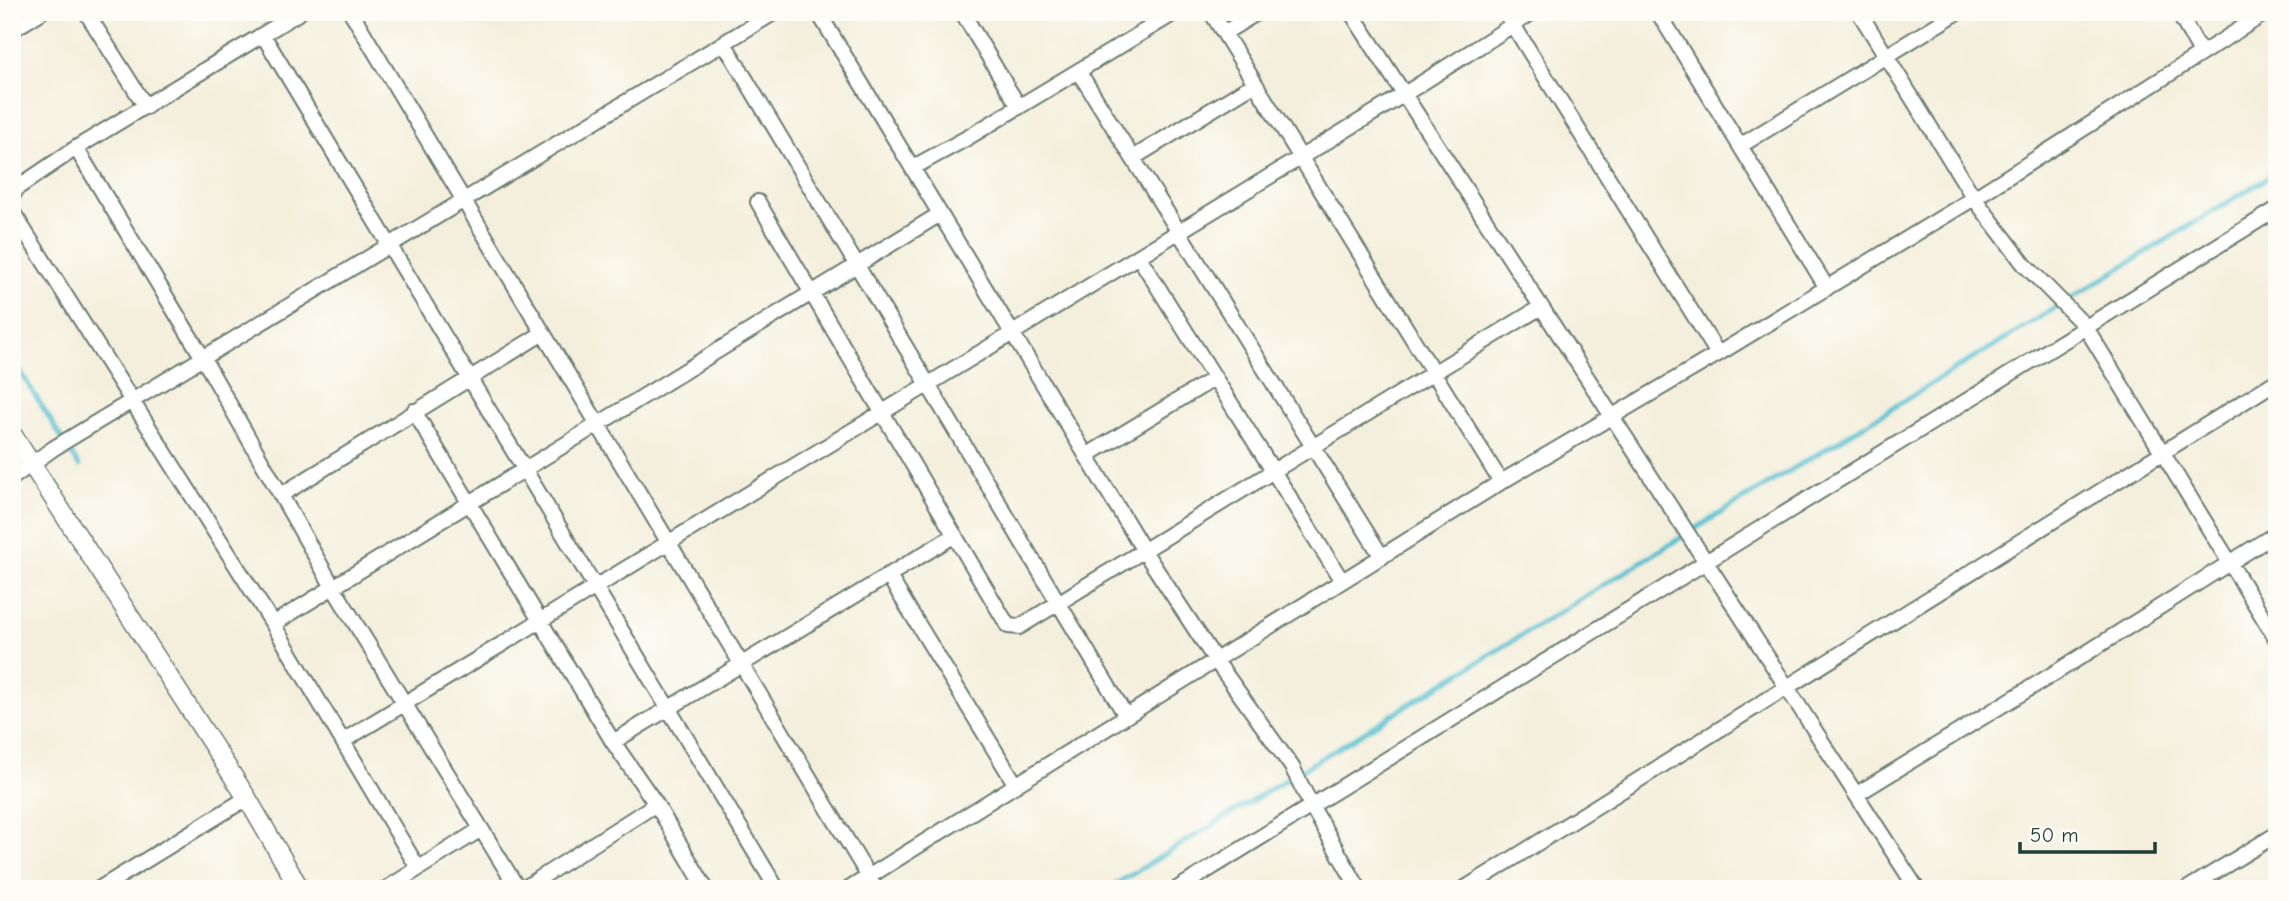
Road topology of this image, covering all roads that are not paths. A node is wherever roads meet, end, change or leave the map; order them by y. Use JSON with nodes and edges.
{"nodes":[{"id":1,"x":41,"y":12,"type":"edge"},
{"id":2,"x":86,"y":12,"type":"edge"},
{"id":3,"x":300,"y":12,"type":"edge"},
{"id":4,"x":351,"y":12,"type":"edge"},
{"id":5,"x":775,"y":12,"type":"edge"},
{"id":6,"x":818,"y":12,"type":"edge"},
{"id":7,"x":962,"y":12,"type":"edge"},
{"id":8,"x":1176,"y":12,"type":"edge"},
{"id":9,"x":1211,"y":12,"type":"edge"},
{"id":10,"x":1258,"y":12,"type":"edge"},
{"id":11,"x":1350,"y":12,"type":"edge"},
{"id":12,"x":1533,"y":12,"type":"edge"},
{"id":13,"x":1658,"y":12,"type":"edge"},
{"id":14,"x":1859,"y":12,"type":"edge"},
{"id":15,"x":1958,"y":12,"type":"edge"},
{"id":16,"x":2178,"y":12,"type":"edge"},
{"id":17,"x":2267,"y":12,"type":"edge"},
{"id":18,"x":1509,"y":19,"type":"edge"},
{"id":19,"x":12,"y":30,"type":"edge"},
{"id":20,"x":1224,"y":33,"type":"junction"},
{"id":21,"x":263,"y":36,"type":"junction"},
{"id":22,"x":724,"y":43,"type":"junction"},
{"id":23,"x":2201,"y":53,"type":"junction"},
{"id":24,"x":1886,"y":57,"type":"junction"},
{"id":25,"x":1079,"y":72,"type":"junction"},
{"id":26,"x":1255,"y":84,"type":"junction"},
{"id":27,"x":1404,"y":95,"type":"junction"},
{"id":28,"x":146,"y":107,"type":"junction"},
{"id":29,"x":1019,"y":107,"type":"junction"},
{"id":30,"x":1740,"y":146,"type":"junction"},
{"id":31,"x":76,"y":148,"type":"junction"},
{"id":32,"x":1133,"y":158,"type":"junction"},
{"id":33,"x":1299,"y":158,"type":"junction"},
{"id":34,"x":912,"y":168,"type":"junction"},
{"id":35,"x":12,"y":197,"type":"edge"},
{"id":36,"x":1973,"y":198,"type":"junction"},
{"id":37,"x":464,"y":200,"type":"junction"},
{"id":38,"x":758,"y":202,"type":"dead end"},
{"id":39,"x":2277,"y":209,"type":"edge"},
{"id":40,"x":12,"y":211,"type":"edge"},
{"id":41,"x":940,"y":214,"type":"junction"},
{"id":42,"x":1179,"y":232,"type":"junction"},
{"id":43,"x":390,"y":246,"type":"junction"},
{"id":44,"x":1139,"y":257,"type":"junction"},
{"id":45,"x":856,"y":266,"type":"junction"},
{"id":46,"x":1827,"y":288,"type":"junction"},
{"id":47,"x":812,"y":293,"type":"junction"},
{"id":48,"x":1541,"y":307,"type":"junction"},
{"id":49,"x":2085,"y":326,"type":"junction"},
{"id":50,"x":543,"y":333,"type":"junction"},
{"id":51,"x":1012,"y":333,"type":"junction"},
{"id":52,"x":1718,"y":354,"type":"junction"},
{"id":53,"x":203,"y":358,"type":"junction"},
{"id":54,"x":1434,"y":373,"type":"junction"},
{"id":55,"x":469,"y":378,"type":"junction"},
{"id":56,"x":1215,"y":378,"type":"junction"},
{"id":57,"x":2277,"y":381,"type":"edge"},
{"id":58,"x":927,"y":384,"type":"junction"},
{"id":59,"x":131,"y":401,"type":"junction"},
{"id":60,"x":414,"y":411,"type":"junction"},
{"id":61,"x":882,"y":412,"type":"junction"},
{"id":62,"x":1612,"y":417,"type":"junction"},
{"id":63,"x":598,"y":425,"type":"junction"},
{"id":64,"x":12,"y":434,"type":"edge"},
{"id":65,"x":1313,"y":447,"type":"junction"},
{"id":66,"x":2163,"y":454,"type":"junction"},
{"id":67,"x":1086,"y":456,"type":"junction"},
{"id":68,"x":33,"y":464,"type":"junction"},
{"id":69,"x":524,"y":470,"type":"junction"},
{"id":70,"x":1274,"y":472,"type":"junction"},
{"id":71,"x":12,"y":478,"type":"edge"},
{"id":72,"x":1501,"y":482,"type":"junction"},
{"id":73,"x":281,"y":495,"type":"junction"},
{"id":74,"x":470,"y":503,"type":"junction"},
{"id":75,"x":2277,"y":533,"type":"edge"},
{"id":76,"x":955,"y":535,"type":"junction"},
{"id":77,"x":668,"y":542,"type":"junction"},
{"id":78,"x":1144,"y":551,"type":"junction"},
{"id":79,"x":1382,"y":557,"type":"junction"},
{"id":80,"x":1706,"y":561,"type":"junction"},
{"id":81,"x":2229,"y":562,"type":"junction"},
{"id":82,"x":888,"y":575,"type":"junction"},
{"id":83,"x":1342,"y":581,"type":"junction"},
{"id":84,"x":595,"y":586,"type":"junction"},
{"id":85,"x":333,"y":587,"type":"junction"},
{"id":86,"x":1058,"y":604,"type":"junction"},
{"id":87,"x":541,"y":619,"type":"junction"},
{"id":88,"x":273,"y":624,"type":"junction"},
{"id":89,"x":2277,"y":640,"type":"edge"},
{"id":90,"x":1216,"y":661,"type":"junction"},
{"id":91,"x":742,"y":665,"type":"junction"},
{"id":92,"x":1788,"y":688,"type":"junction"},
{"id":93,"x":404,"y":702,"type":"junction"},
{"id":94,"x":669,"y":709,"type":"junction"},
{"id":95,"x":1126,"y":716,"type":"junction"},
{"id":96,"x":343,"y":741,"type":"junction"},
{"id":97,"x":613,"y":742,"type":"junction"},
{"id":98,"x":1016,"y":785,"type":"junction"},
{"id":99,"x":1857,"y":794,"type":"junction"},
{"id":100,"x":247,"y":798,"type":"junction"},
{"id":101,"x":656,"y":804,"type":"junction"},
{"id":102,"x":1312,"y":807,"type":"junction"},
{"id":103,"x":481,"y":829,"type":"junction"},
{"id":104,"x":2277,"y":834,"type":"edge"},
{"id":105,"x":418,"y":869,"type":"junction"},
{"id":106,"x":872,"y":883,"type":"edge"},
{"id":107,"x":99,"y":889,"type":"edge"},
{"id":108,"x":300,"y":889,"type":"edge"},
{"id":109,"x":386,"y":889,"type":"edge"},
{"id":110,"x":521,"y":889,"type":"edge"},
{"id":111,"x":706,"y":889,"type":"edge"},
{"id":112,"x":777,"y":889,"type":"edge"},
{"id":113,"x":849,"y":889,"type":"edge"},
{"id":114,"x":1177,"y":889,"type":"edge"},
{"id":115,"x":1359,"y":889,"type":"edge"},
{"id":116,"x":1464,"y":889,"type":"edge"},
{"id":117,"x":1917,"y":889,"type":"edge"},
{"id":118,"x":2187,"y":889,"type":"edge"}],
"edges":[{"from":1,"to":19,"type":"street"},
{"from":2,"to":28,"type":"street"},
{"from":3,"to":21,"type":"street"},
{"from":4,"to":37,"type":"street"},
{"from":5,"to":22,"type":"street"},
{"from":6,"to":34,"type":"street"},
{"from":7,"to":29,"type":"street"},
{"from":8,"to":25,"type":"street"},
{"from":9,"to":20,"type":"street"},
{"from":10,"to":20,"type":"street"},
{"from":11,"to":27,"type":"street"},
{"from":12,"to":18,"type":"street"},
{"from":13,"to":30,"type":"street"},
{"from":14,"to":24,"type":"street"},
{"from":15,"to":24,"type":"street"},
{"from":16,"to":23,"type":"street"},
{"from":17,"to":23,"type":"street"},
{"from":18,"to":27,"type":"street"},
{"from":18,"to":52,"type":"street"},
{"from":20,"to":26,"type":"street"},
{"from":21,"to":28,"type":"street"},
{"from":21,"to":43,"type":"street"},
{"from":22,"to":37,"type":"street"},
{"from":22,"to":45,"type":"street"},
{"from":23,"to":36,"type":"street"},
{"from":24,"to":30,"type":"street"},
{"from":24,"to":36,"type":"street"},
{"from":25,"to":29,"type":"street"},
{"from":25,"to":32,"type":"street"},
{"from":26,"to":32,"type":"street"},
{"from":26,"to":33,"type":"street"},
{"from":27,"to":33,"type":"street"},
{"from":27,"to":48,"type":"street"},
{"from":28,"to":31,"type":"street"},
{"from":29,"to":34,"type":"street"},
{"from":30,"to":46,"type":"street"},
{"from":31,"to":35,"type":"street"},
{"from":31,"to":53,"type":"street"},
{"from":32,"to":42,"type":"street"},
{"from":33,"to":42,"type":"street"},
{"from":33,"to":54,"type":"street"},
{"from":34,"to":41,"type":"street"},
{"from":36,"to":46,"type":"street"},
{"from":36,"to":49,"type":"street"},
{"from":37,"to":43,"type":"street"},
{"from":37,"to":50,"type":"street"},
{"from":38,"to":47,"type":"street"},
{"from":39,"to":49,"type":"street"},
{"from":40,"to":59,"type":"street"},
{"from":41,"to":45,"type":"street"},
{"from":41,"to":51,"type":"street"},
{"from":42,"to":44,"type":"street"},
{"from":42,"to":65,"type":"street"},
{"from":43,"to":53,"type":"street"},
{"from":43,"to":55,"type":"street"},
{"from":44,"to":51,"type":"street"},
{"from":44,"to":56,"type":"street"},
{"from":45,"to":47,"type":"street"},
{"from":45,"to":58,"type":"street"},
{"from":46,"to":52,"type":"street"},
{"from":47,"to":61,"type":"street"},
{"from":47,"to":63,"type":"street"},
{"from":48,"to":54,"type":"street"},
{"from":48,"to":62,"type":"street"},
{"from":49,"to":66,"type":"street"},
{"from":49,"to":80,"type":"street"},
{"from":50,"to":55,"type":"street"},
{"from":50,"to":63,"type":"street"},
{"from":51,"to":58,"type":"street"},
{"from":51,"to":67,"type":"street"},
{"from":52,"to":62,"type":"street"},
{"from":53,"to":59,"type":"street"},
{"from":53,"to":73,"type":"street"},
{"from":54,"to":65,"type":"street"},
{"from":54,"to":72,"type":"street"},
{"from":55,"to":60,"type":"street"},
{"from":55,"to":69,"type":"street"},
{"from":56,"to":67,"type":"street"},
{"from":56,"to":70,"type":"street"},
{"from":57,"to":66,"type":"street"},
{"from":58,"to":61,"type":"street"},
{"from":58,"to":86,"type":"street"},
{"from":59,"to":68,"type":"street"},
{"from":59,"to":88,"type":"street"},
{"from":60,"to":73,"type":"street"},
{"from":60,"to":74,"type":"street"},
{"from":61,"to":76,"type":"street"},
{"from":61,"to":77,"type":"street"},
{"from":62,"to":72,"type":"street"},
{"from":62,"to":80,"type":"street"},
{"from":63,"to":69,"type":"street"},
{"from":63,"to":77,"type":"street"},
{"from":64,"to":68,"type":"street"},
{"from":65,"to":70,"type":"street"},
{"from":65,"to":79,"type":"street"},
{"from":66,"to":81,"type":"street"},
{"from":66,"to":92,"type":"street"},
{"from":67,"to":78,"type":"street"},
{"from":68,"to":71,"type":"street"},
{"from":68,"to":100,"type":"street"},
{"from":69,"to":74,"type":"street"},
{"from":69,"to":84,"type":"street"},
{"from":70,"to":78,"type":"street"},
{"from":70,"to":83,"type":"street"},
{"from":72,"to":79,"type":"street"},
{"from":73,"to":85,"type":"street"},
{"from":74,"to":85,"type":"street"},
{"from":74,"to":87,"type":"street"},
{"from":75,"to":81,"type":"street"},
{"from":76,"to":82,"type":"street"},
{"from":76,"to":86,"type":"street"},
{"from":77,"to":84,"type":"street"},
{"from":77,"to":91,"type":"street"},
{"from":78,"to":86,"type":"street"},
{"from":78,"to":90,"type":"street"},
{"from":79,"to":83,"type":"street"},
{"from":80,"to":92,"type":"street"},
{"from":80,"to":102,"type":"street"},
{"from":81,"to":89,"type":"street"},
{"from":81,"to":99,"type":"street"},
{"from":82,"to":91,"type":"street"},
{"from":82,"to":98,"type":"street"},
{"from":83,"to":90,"type":"street"},
{"from":84,"to":87,"type":"street"},
{"from":84,"to":94,"type":"street"},
{"from":85,"to":88,"type":"street"},
{"from":85,"to":93,"type":"street"},
{"from":86,"to":95,"type":"street"},
{"from":87,"to":93,"type":"street"},
{"from":87,"to":97,"type":"street"},
{"from":88,"to":96,"type":"street"},
{"from":90,"to":95,"type":"street"},
{"from":90,"to":102,"type":"street"},
{"from":91,"to":94,"type":"street"},
{"from":91,"to":106,"type":"street"},
{"from":92,"to":99,"type":"street"},
{"from":92,"to":116,"type":"street"},
{"from":93,"to":96,"type":"street"},
{"from":93,"to":103,"type":"street"},
{"from":94,"to":97,"type":"street"},
{"from":94,"to":112,"type":"street"},
{"from":95,"to":98,"type":"street"},
{"from":96,"to":105,"type":"street"},
{"from":97,"to":101,"type":"street"},
{"from":98,"to":106,"type":"street"},
{"from":99,"to":117,"type":"street"},
{"from":100,"to":107,"type":"street"},
{"from":100,"to":108,"type":"street"},
{"from":101,"to":110,"type":"street"},
{"from":101,"to":111,"type":"street"},
{"from":102,"to":114,"type":"street"},
{"from":102,"to":115,"type":"street"},
{"from":103,"to":105,"type":"street"},
{"from":103,"to":110,"type":"street"},
{"from":104,"to":118,"type":"street"},
{"from":105,"to":109,"type":"street"},
{"from":106,"to":113,"type":"street"}]}
